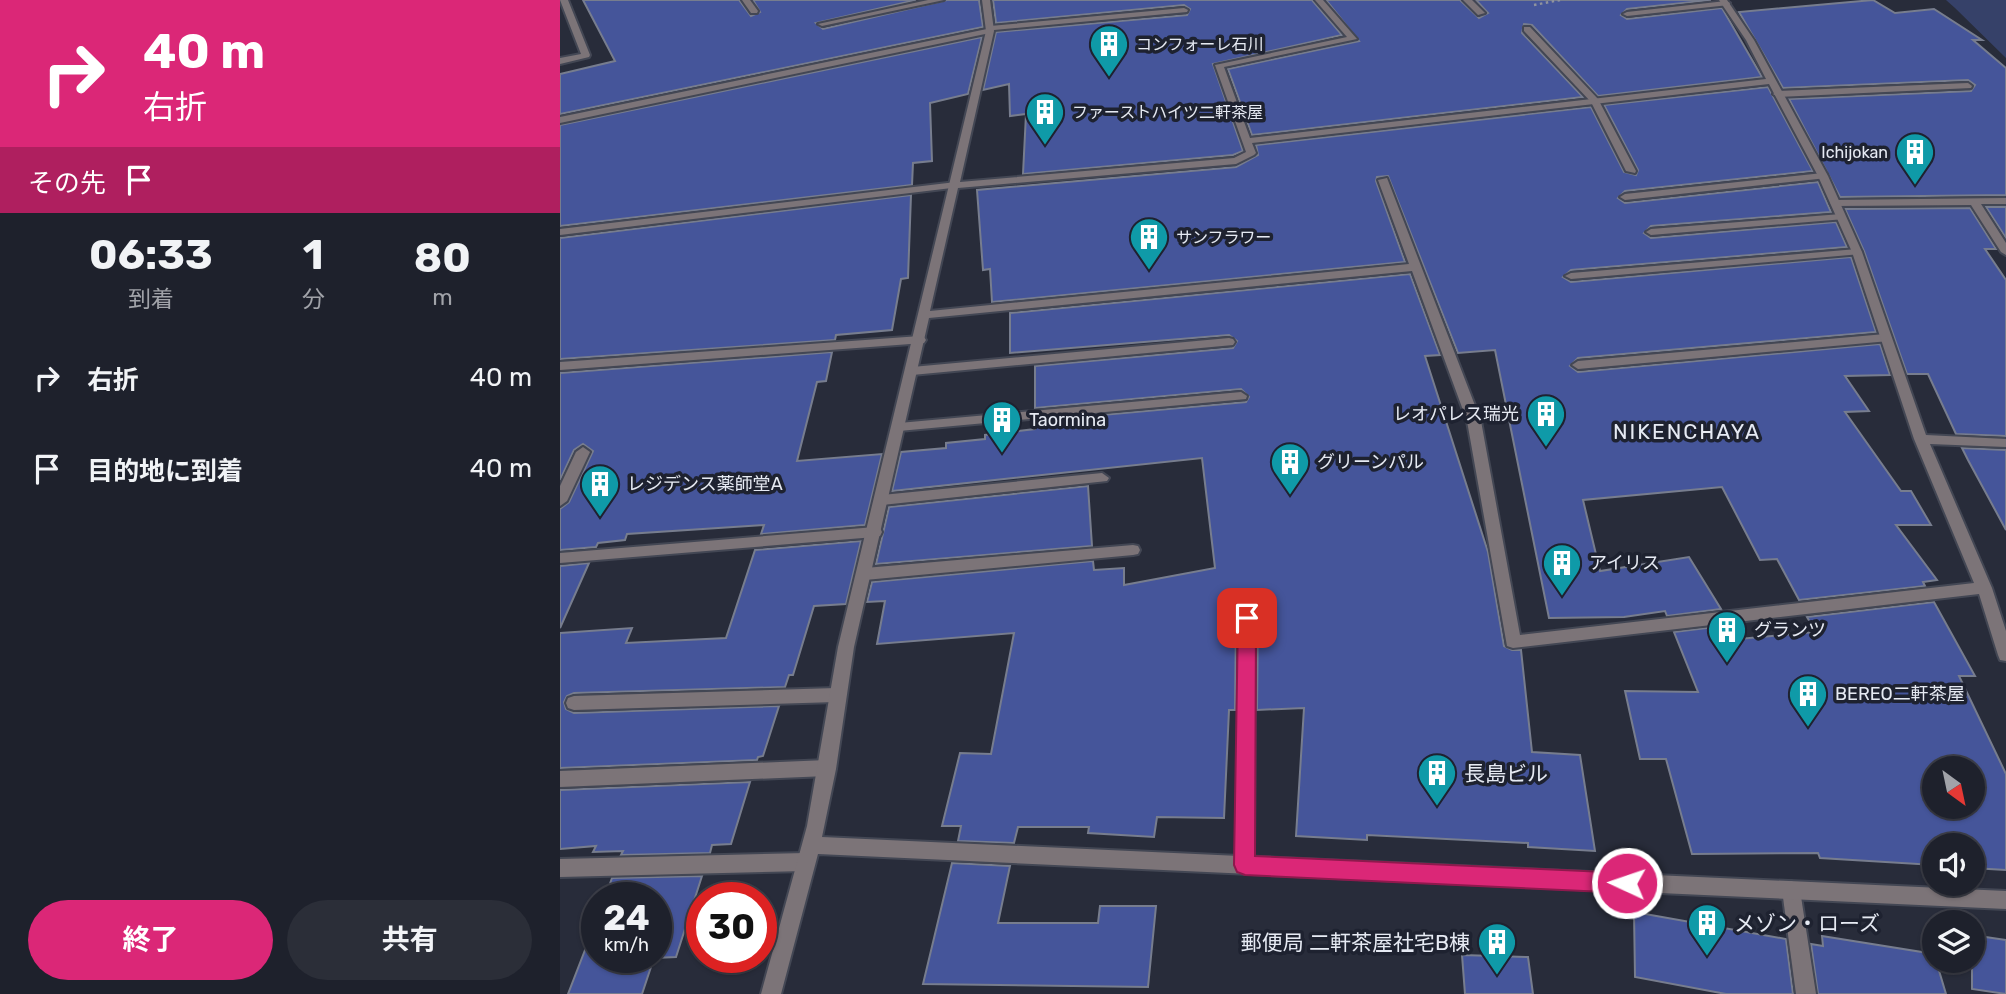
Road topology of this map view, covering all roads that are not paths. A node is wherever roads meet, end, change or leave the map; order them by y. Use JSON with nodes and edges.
{"nodes":[{"id":1,"x":564,"y":0,"type":"edge"},
{"id":2,"x":746,"y":0,"type":"edge"},
{"id":3,"x":940,"y":0,"type":"edge"},
{"id":4,"x":986,"y":0,"type":"edge"},
{"id":5,"x":1319,"y":0,"type":"edge"},
{"id":6,"x":1467,"y":0,"type":"edge"},
{"id":7,"x":1724,"y":2,"type":"edge"},
{"id":8,"x":1184,"y":10,"type":"dead end"},
{"id":9,"x":1628,"y":10,"type":"dead end"},
{"id":10,"x":754,"y":12,"type":"dead end"},
{"id":11,"x":1481,"y":13,"type":"dead end"},
{"id":12,"x":822,"y":24,"type":"dead end"},
{"id":13,"x":990,"y":29,"type":"junction"},
{"id":14,"x":1527,"y":29,"type":"dead end"},
{"id":15,"x":560,"y":61,"type":"edge"},
{"id":16,"x":1770,"y":81,"type":"junction"},
{"id":17,"x":1968,"y":86,"type":"dead end"},
{"id":18,"x":1778,"y":94,"type":"junction"},
{"id":19,"x":1594,"y":101,"type":"junction"},
{"id":20,"x":560,"y":120,"type":"edge"},
{"id":21,"x":1247,"y":141,"type":"junction"},
{"id":22,"x":1631,"y":171,"type":"dead end"},
{"id":23,"x":1823,"y":176,"type":"junction"},
{"id":24,"x":1382,"y":180,"type":"dead end"},
{"id":25,"x":956,"y":185,"type":"junction"},
{"id":26,"x":1625,"y":198,"type":"dead end"},
{"id":27,"x":1974,"y":201,"type":"junction"},
{"id":28,"x":2006,"y":201,"type":"edge"},
{"id":29,"x":1835,"y":203,"type":"junction"},
{"id":30,"x":1841,"y":217,"type":"junction"},
{"id":31,"x":560,"y":232,"type":"edge"},
{"id":32,"x":1651,"y":232,"type":"dead end"},
{"id":33,"x":1857,"y":252,"type":"junction"},
{"id":34,"x":2006,"y":252,"type":"edge"},
{"id":35,"x":1416,"y":267,"type":"junction"},
{"id":36,"x":1571,"y":276,"type":"dead end"},
{"id":37,"x":926,"y":315,"type":"junction"},
{"id":38,"x":1885,"y":338,"type":"junction"},
{"id":39,"x":920,"y":340,"type":"junction"},
{"id":40,"x":1229,"y":342,"type":"dead end"},
{"id":41,"x":1578,"y":365,"type":"dead end"},
{"id":42,"x":560,"y":366,"type":"edge"},
{"id":43,"x":912,"y":371,"type":"junction"},
{"id":44,"x":1241,"y":396,"type":"dead end"},
{"id":45,"x":899,"y":427,"type":"junction"},
{"id":46,"x":1922,"y":439,"type":"junction"},
{"id":47,"x":2006,"y":443,"type":"edge"},
{"id":48,"x":583,"y":452,"type":"dead end"},
{"id":49,"x":1102,"y":478,"type":"dead end"},
{"id":50,"x":882,"y":500,"type":"junction"},
{"id":51,"x":560,"y":501,"type":"edge"},
{"id":52,"x":875,"y":532,"type":"junction"},
{"id":53,"x":1133,"y":550,"type":"dead end"},
{"id":54,"x":560,"y":558,"type":"edge"},
{"id":55,"x":865,"y":574,"type":"junction"},
{"id":56,"x":1984,"y":588,"type":"junction"},
{"id":57,"x":1247,"y":618,"type":"dead end"},
{"id":58,"x":2006,"y":655,"type":"edge"},
{"id":59,"x":836,"y":695,"type":"junction"},
{"id":60,"x":574,"y":703,"type":"dead end"},
{"id":61,"x":827,"y":768,"type":"junction"},
{"id":62,"x":560,"y":779,"type":"edge"},
{"id":63,"x":808,"y":854,"type":"junction"},
{"id":64,"x":1245,"y":865,"type":"junction"},
{"id":65,"x":560,"y":868,"type":"edge"},
{"id":66,"x":1791,"y":890,"type":"junction"},
{"id":67,"x":2006,"y":900,"type":"edge"},
{"id":68,"x":771,"y":994,"type":"edge"},
{"id":69,"x":1806,"y":994,"type":"edge"}],
"edges":[{"from":1,"to":15,"type":"street"},
{"from":2,"to":10,"type":"street"},
{"from":3,"to":12,"type":"street"},
{"from":4,"to":13,"type":"street"},
{"from":5,"to":21,"type":"street"},
{"from":6,"to":11,"type":"street"},
{"from":7,"to":9,"type":"street"},
{"from":7,"to":16,"type":"street"},
{"from":8,"to":13,"type":"street"},
{"from":13,"to":20,"type":"street"},
{"from":13,"to":25,"type":"street"},
{"from":14,"to":19,"type":"street"},
{"from":16,"to":18,"type":"street"},
{"from":16,"to":19,"type":"street"},
{"from":17,"to":18,"type":"street"},
{"from":18,"to":23,"type":"street"},
{"from":19,"to":21,"type":"street"},
{"from":19,"to":22,"type":"street"},
{"from":21,"to":25,"type":"street"},
{"from":23,"to":26,"type":"street"},
{"from":23,"to":29,"type":"street"},
{"from":24,"to":35,"type":"street"},
{"from":25,"to":31,"type":"street"},
{"from":25,"to":37,"type":"street"},
{"from":27,"to":28,"type":"street"},
{"from":27,"to":29,"type":"street"},
{"from":27,"to":34,"type":"street"},
{"from":29,"to":30,"type":"street"},
{"from":30,"to":32,"type":"street"},
{"from":30,"to":33,"type":"street"},
{"from":33,"to":36,"type":"street"},
{"from":33,"to":38,"type":"street"},
{"from":35,"to":37,"type":"street"},
{"from":35,"to":56,"type":"street"},
{"from":37,"to":39,"type":"street"},
{"from":38,"to":41,"type":"street"},
{"from":38,"to":46,"type":"street"},
{"from":39,"to":42,"type":"street"},
{"from":39,"to":43,"type":"street"},
{"from":40,"to":43,"type":"street"},
{"from":43,"to":45,"type":"street"},
{"from":44,"to":45,"type":"street"},
{"from":45,"to":50,"type":"street"},
{"from":46,"to":47,"type":"street"},
{"from":46,"to":56,"type":"street"},
{"from":48,"to":51,"type":"street"},
{"from":49,"to":50,"type":"street"},
{"from":50,"to":52,"type":"street"},
{"from":52,"to":54,"type":"street"},
{"from":52,"to":55,"type":"street"},
{"from":53,"to":55,"type":"street"},
{"from":55,"to":59,"type":"street"},
{"from":56,"to":58,"type":"street"},
{"from":57,"to":64,"type":"street"},
{"from":59,"to":60,"type":"street"},
{"from":59,"to":61,"type":"street"},
{"from":61,"to":62,"type":"street"},
{"from":61,"to":63,"type":"street"},
{"from":63,"to":64,"type":"street"},
{"from":63,"to":65,"type":"street"},
{"from":63,"to":68,"type":"street"},
{"from":64,"to":66,"type":"street"},
{"from":66,"to":67,"type":"street"},
{"from":66,"to":69,"type":"street"}]}
